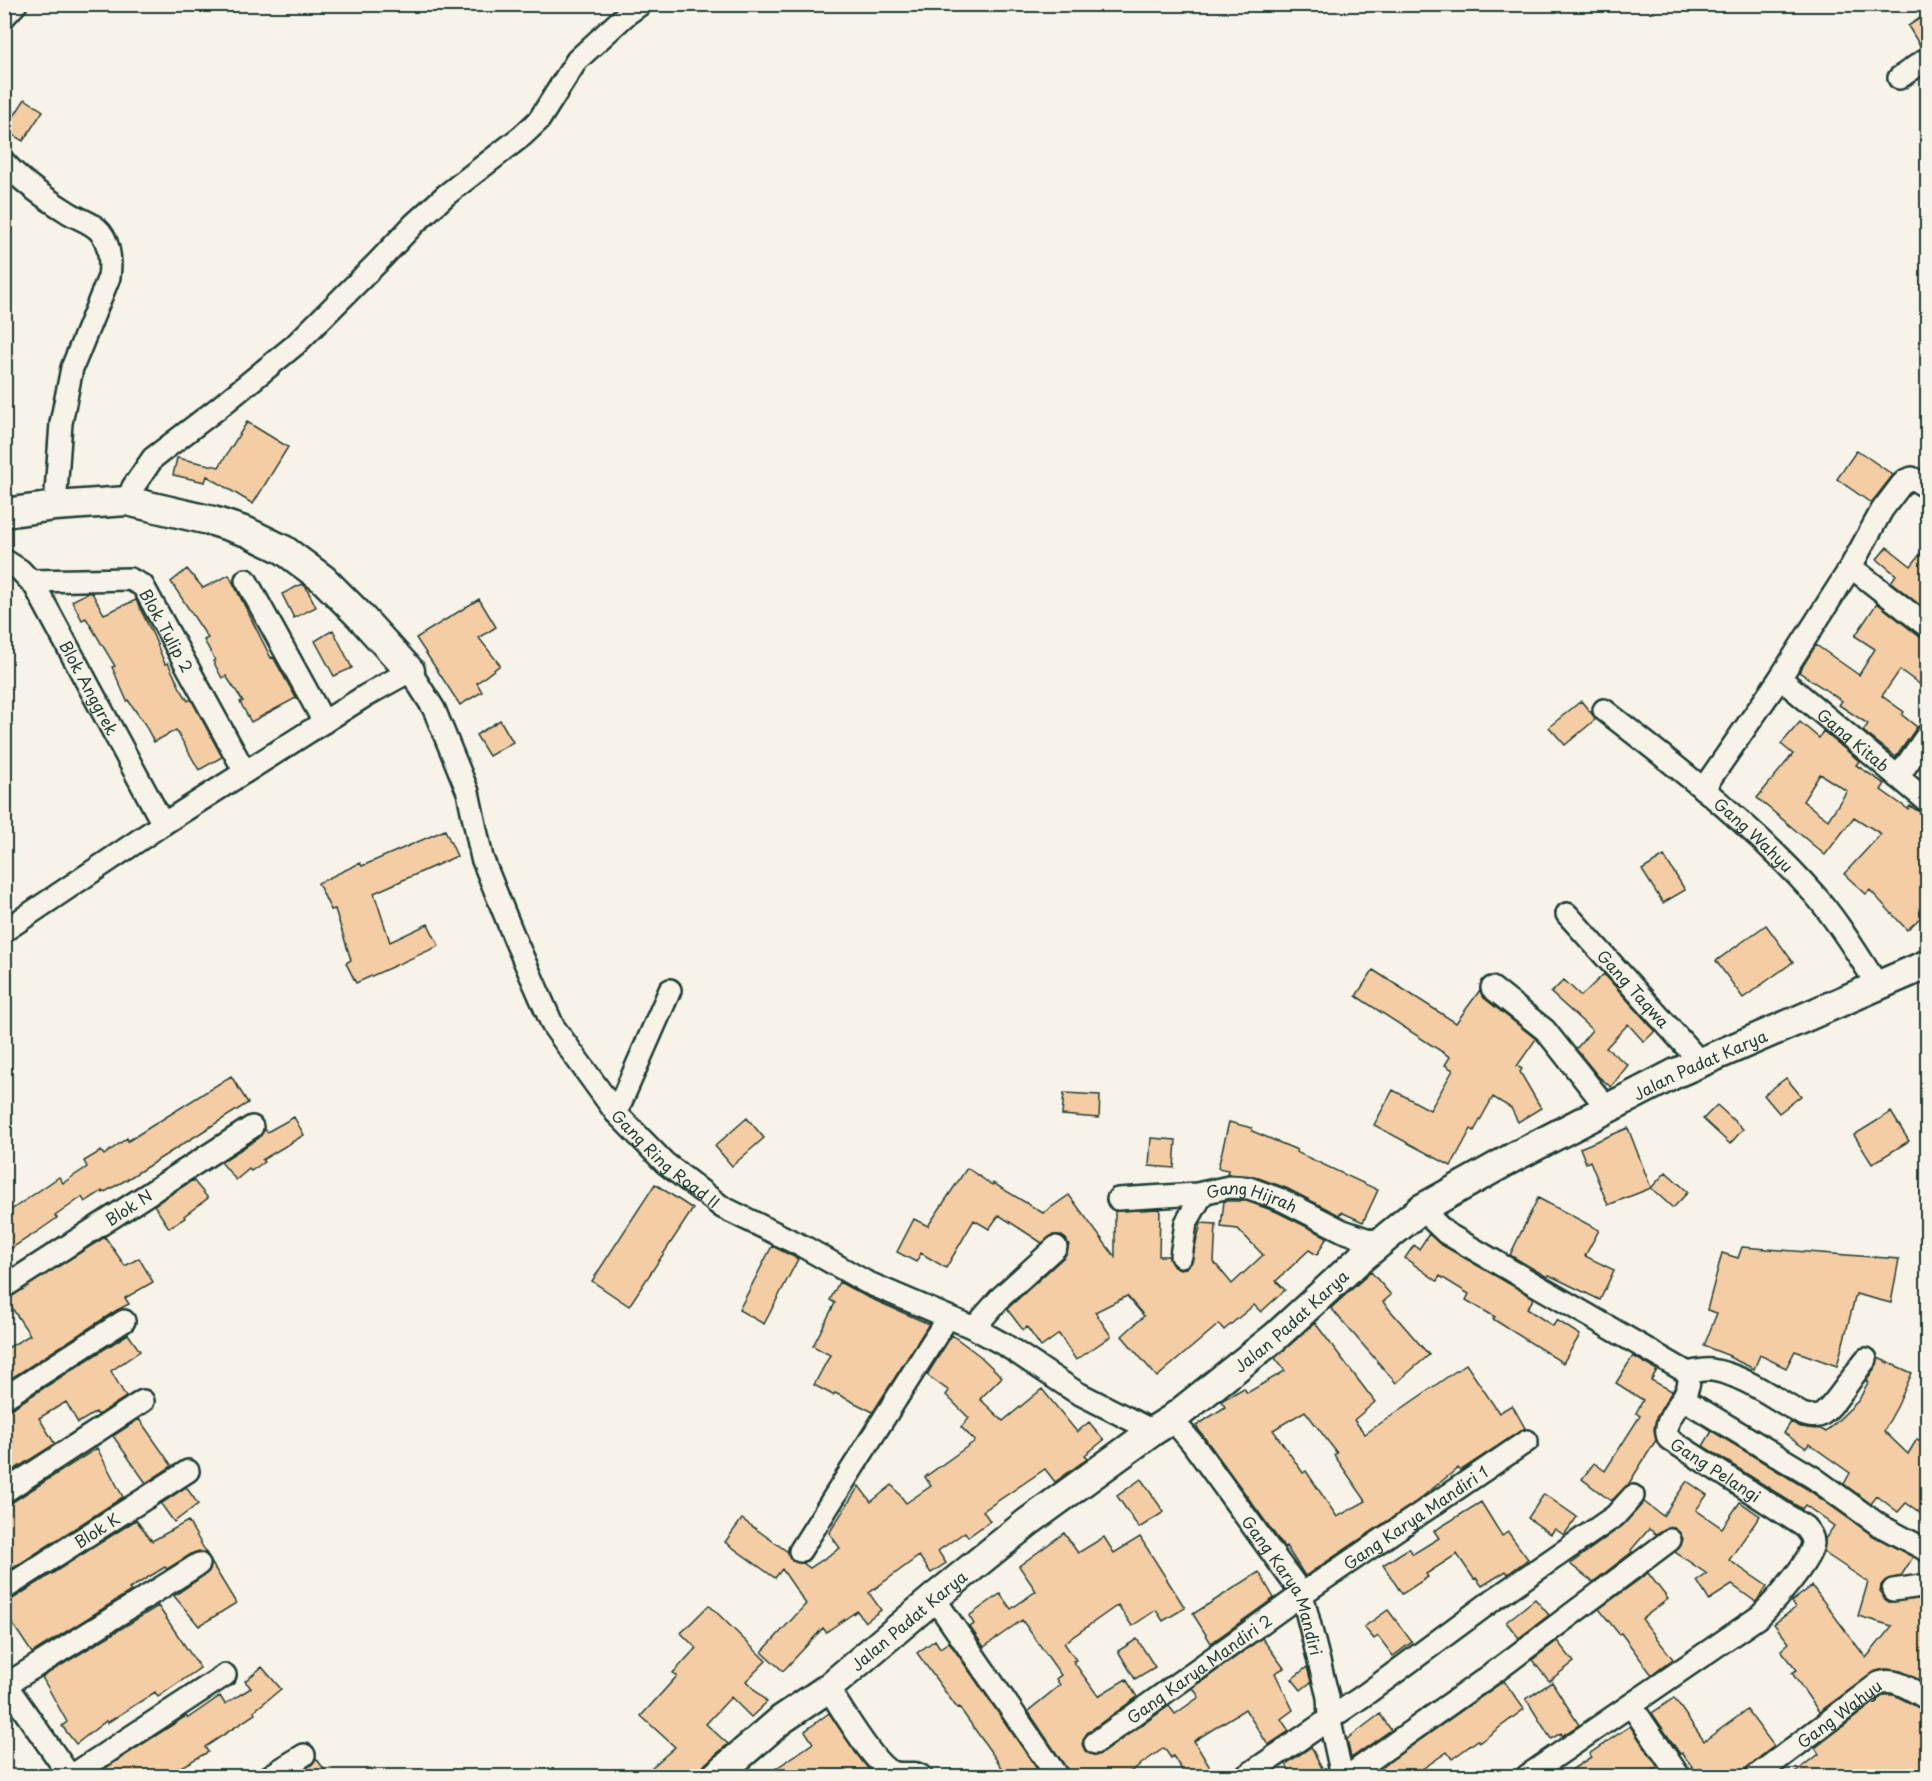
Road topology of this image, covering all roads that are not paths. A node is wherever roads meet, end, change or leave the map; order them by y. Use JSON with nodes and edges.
{"nodes":[{"id":1,"x":16,"y":4,"type":"edge"},
{"id":2,"x":641,"y":4,"type":"edge"},
{"id":3,"x":4,"y":17,"type":"edge"},
{"id":4,"x":1928,"y":58,"type":"edge"},
{"id":5,"x":1899,"y":78,"type":"dead end"},
{"id":6,"x":4,"y":162,"type":"edge"},
{"id":7,"x":1928,"y":488,"type":"edge"},
{"id":8,"x":127,"y":501,"type":"junction"},
{"id":9,"x":55,"y":506,"type":"junction"},
{"id":10,"x":4,"y":513,"type":"edge"},
{"id":11,"x":4,"y":560,"type":"edge"},
{"id":12,"x":1851,"y":567,"type":"junction"},
{"id":13,"x":246,"y":580,"type":"dead end"},
{"id":14,"x":31,"y":581,"type":"junction"},
{"id":15,"x":1928,"y":627,"type":"edge"},
{"id":16,"x":410,"y":671,"type":"junction"},
{"id":17,"x":1780,"y":678,"type":"junction"},
{"id":18,"x":1604,"y":710,"type":"dead end"},
{"id":19,"x":324,"y":722,"type":"junction"},
{"id":20,"x":1928,"y":734,"type":"edge"},
{"id":21,"x":245,"y":772,"type":"junction"},
{"id":22,"x":1898,"y":777,"type":"junction"},
{"id":23,"x":1703,"y":789,"type":"junction"},
{"id":24,"x":1928,"y":802,"type":"edge"},
{"id":25,"x":163,"y":824,"type":"junction"},
{"id":26,"x":1567,"y":914,"type":"dead end"},
{"id":27,"x":4,"y":931,"type":"edge"},
{"id":28,"x":1928,"y":964,"type":"edge"},
{"id":29,"x":1877,"y":984,"type":"junction"},
{"id":30,"x":1492,"y":988,"type":"dead end"},
{"id":31,"x":670,"y":990,"type":"dead end"},
{"id":32,"x":1701,"y":1063,"type":"junction"},
{"id":33,"x":1607,"y":1108,"type":"junction"},
{"id":34,"x":616,"y":1113,"type":"junction"},
{"id":35,"x":252,"y":1127,"type":"dead end"},
{"id":36,"x":1203,"y":1193,"type":"junction"},
{"id":37,"x":1118,"y":1199,"type":"dead end"},
{"id":38,"x":1420,"y":1209,"type":"junction"},
{"id":39,"x":1378,"y":1243,"type":"junction"},
{"id":40,"x":1056,"y":1247,"type":"dead end"},
{"id":41,"x":1181,"y":1256,"type":"dead end"},
{"id":42,"x":4,"y":1287,"type":"edge"},
{"id":43,"x":948,"y":1317,"type":"junction"},
{"id":44,"x":124,"y":1321,"type":"dead end"},
{"id":45,"x":974,"y":1328,"type":"junction"},
{"id":46,"x":1866,"y":1359,"type":"dead end"},
{"id":47,"x":1688,"y":1373,"type":"junction"},
{"id":48,"x":4,"y":1398,"type":"edge"},
{"id":49,"x":1683,"y":1399,"type":"junction"},
{"id":50,"x":143,"y":1401,"type":"dead end"},
{"id":51,"x":1162,"y":1425,"type":"junction"},
{"id":52,"x":1527,"y":1441,"type":"dead end"},
{"id":53,"x":188,"y":1471,"type":"dead end"},
{"id":54,"x":4,"y":1492,"type":"edge"},
{"id":55,"x":1633,"y":1496,"type":"dead end"},
{"id":56,"x":1670,"y":1540,"type":"dead end"},
{"id":57,"x":800,"y":1551,"type":"dead end"},
{"id":58,"x":1928,"y":1551,"type":"edge"},
{"id":59,"x":199,"y":1564,"type":"dead end"},
{"id":60,"x":1928,"y":1585,"type":"edge"},
{"id":61,"x":4,"y":1589,"type":"edge"},
{"id":62,"x":1893,"y":1590,"type":"dead end"},
{"id":63,"x":1302,"y":1594,"type":"junction"},
{"id":64,"x":934,"y":1598,"type":"junction"},
{"id":65,"x":225,"y":1675,"type":"dead end"},
{"id":66,"x":5,"y":1684,"type":"edge"},
{"id":67,"x":828,"y":1688,"type":"junction"},
{"id":68,"x":1928,"y":1699,"type":"edge"},
{"id":69,"x":1631,"y":1705,"type":"junction"},
{"id":70,"x":1329,"y":1717,"type":"junction"},
{"id":71,"x":1095,"y":1743,"type":"dead end"},
{"id":72,"x":304,"y":1755,"type":"dead end"},
{"id":73,"x":70,"y":1776,"type":"edge"},
{"id":74,"x":270,"y":1776,"type":"edge"},
{"id":75,"x":716,"y":1776,"type":"edge"},
{"id":76,"x":921,"y":1776,"type":"edge"},
{"id":77,"x":1057,"y":1776,"type":"edge"},
{"id":78,"x":1245,"y":1776,"type":"edge"},
{"id":79,"x":1342,"y":1776,"type":"edge"},
{"id":80,"x":1348,"y":1776,"type":"edge"},
{"id":81,"x":1527,"y":1776,"type":"edge"},
{"id":82,"x":1679,"y":1776,"type":"edge"},
{"id":83,"x":1756,"y":1776,"type":"edge"}],
"edges":[{"from":1,"to":3,"type":"street"},
{"from":2,"to":8,"type":"street"},
{"from":4,"to":5,"type":"street"},
{"from":6,"to":9,"type":"street"},
{"from":7,"to":12,"type":"street"},
{"from":8,"to":9,"type":"main road"},
{"from":8,"to":16,"type":"main road"},
{"from":9,"to":10,"type":"main road"},
{"from":11,"to":14,"type":"street","name":"Blok Anggrek"},
{"from":12,"to":15,"type":"street"},
{"from":12,"to":17,"type":"street"},
{"from":13,"to":19,"type":"street"},
{"from":14,"to":21,"type":"street","name":"Blok Tulip 2"},
{"from":14,"to":25,"type":"street","name":"Blok Anggrek"},
{"from":16,"to":19,"type":"street"},
{"from":16,"to":34,"type":"street","name":"Gang Ring Road II"},
{"from":17,"to":22,"type":"street","name":"Gang Kitab"},
{"from":17,"to":23,"type":"street"},
{"from":18,"to":23,"type":"street","name":"Gang Wahyu"},
{"from":19,"to":21,"type":"street"},
{"from":20,"to":22,"type":"street"},
{"from":21,"to":25,"type":"street"},
{"from":22,"to":24,"type":"street","name":"Gang Kitab"},
{"from":23,"to":29,"type":"street","name":"Gang Wahyu"},
{"from":25,"to":27,"type":"street"},
{"from":26,"to":32,"type":"street","name":"Gang Taqwa"},
{"from":28,"to":29,"type":"main road","name":"Jalan Padat Karya"},
{"from":29,"to":32,"type":"main road","name":"Jalan Padat Karya"},
{"from":30,"to":33,"type":"street"},
{"from":31,"to":34,"type":"street"},
{"from":32,"to":33,"type":"main road","name":"Jalan Padat Karya"},
{"from":33,"to":38,"type":"main road","name":"Jalan Padat Karya"},
{"from":34,"to":43,"type":"street","name":"Gang Ring Road II"},
{"from":35,"to":42,"type":"street","name":"Blok N"},
{"from":36,"to":37,"type":"street","name":"Gang Hijrah"},
{"from":36,"to":39,"type":"street","name":"Gang Hijrah"},
{"from":36,"to":41,"type":"street"},
{"from":38,"to":39,"type":"main road","name":"Jalan Padat Karya"},
{"from":38,"to":47,"type":"street"},
{"from":39,"to":51,"type":"main road","name":"Jalan Padat Karya"},
{"from":40,"to":45,"type":"street"},
{"from":43,"to":45,"type":"street","name":"Gang Ring Road II"},
{"from":43,"to":57,"type":"street"},
{"from":44,"to":48,"type":"street"},
{"from":45,"to":51,"type":"street","name":"Gang Ring Road II"},
{"from":46,"to":47,"type":"street"},
{"from":47,"to":49,"type":"street","name":"Gang Pelangi"},
{"from":49,"to":58,"type":"street"},
{"from":49,"to":69,"type":"street","name":"Gang Pelangi"},
{"from":50,"to":54,"type":"street"},
{"from":51,"to":63,"type":"street","name":"Gang Karya Mandiri"},
{"from":51,"to":64,"type":"main road","name":"Jalan Padat Karya"},
{"from":52,"to":63,"type":"street","name":"Gang Karya Mandiri 1"},
{"from":53,"to":61,"type":"street","name":"Blok K"},
{"from":55,"to":70,"type":"street"},
{"from":56,"to":80,"type":"street"},
{"from":59,"to":66,"type":"street"},
{"from":60,"to":62,"type":"street"},
{"from":63,"to":70,"type":"street","name":"Gang Karya Mandiri"},
{"from":63,"to":71,"type":"street","name":"Gang Karya Mandiri 2"},
{"from":64,"to":67,"type":"main road","name":"Jalan Padat Karya"},
{"from":64,"to":77,"type":"street"},
{"from":65,"to":73,"type":"street"},
{"from":66,"to":73,"type":"street"},
{"from":67,"to":75,"type":"main road","name":"Jalan Padat Karya"},
{"from":67,"to":76,"type":"street"},
{"from":68,"to":83,"type":"street","name":"Gang Wahyu"},
{"from":69,"to":81,"type":"street"},
{"from":69,"to":82,"type":"street"},
{"from":70,"to":78,"type":"street"},
{"from":70,"to":79,"type":"street","name":"Gang Karya Mandiri"},
{"from":72,"to":74,"type":"street"}]}
